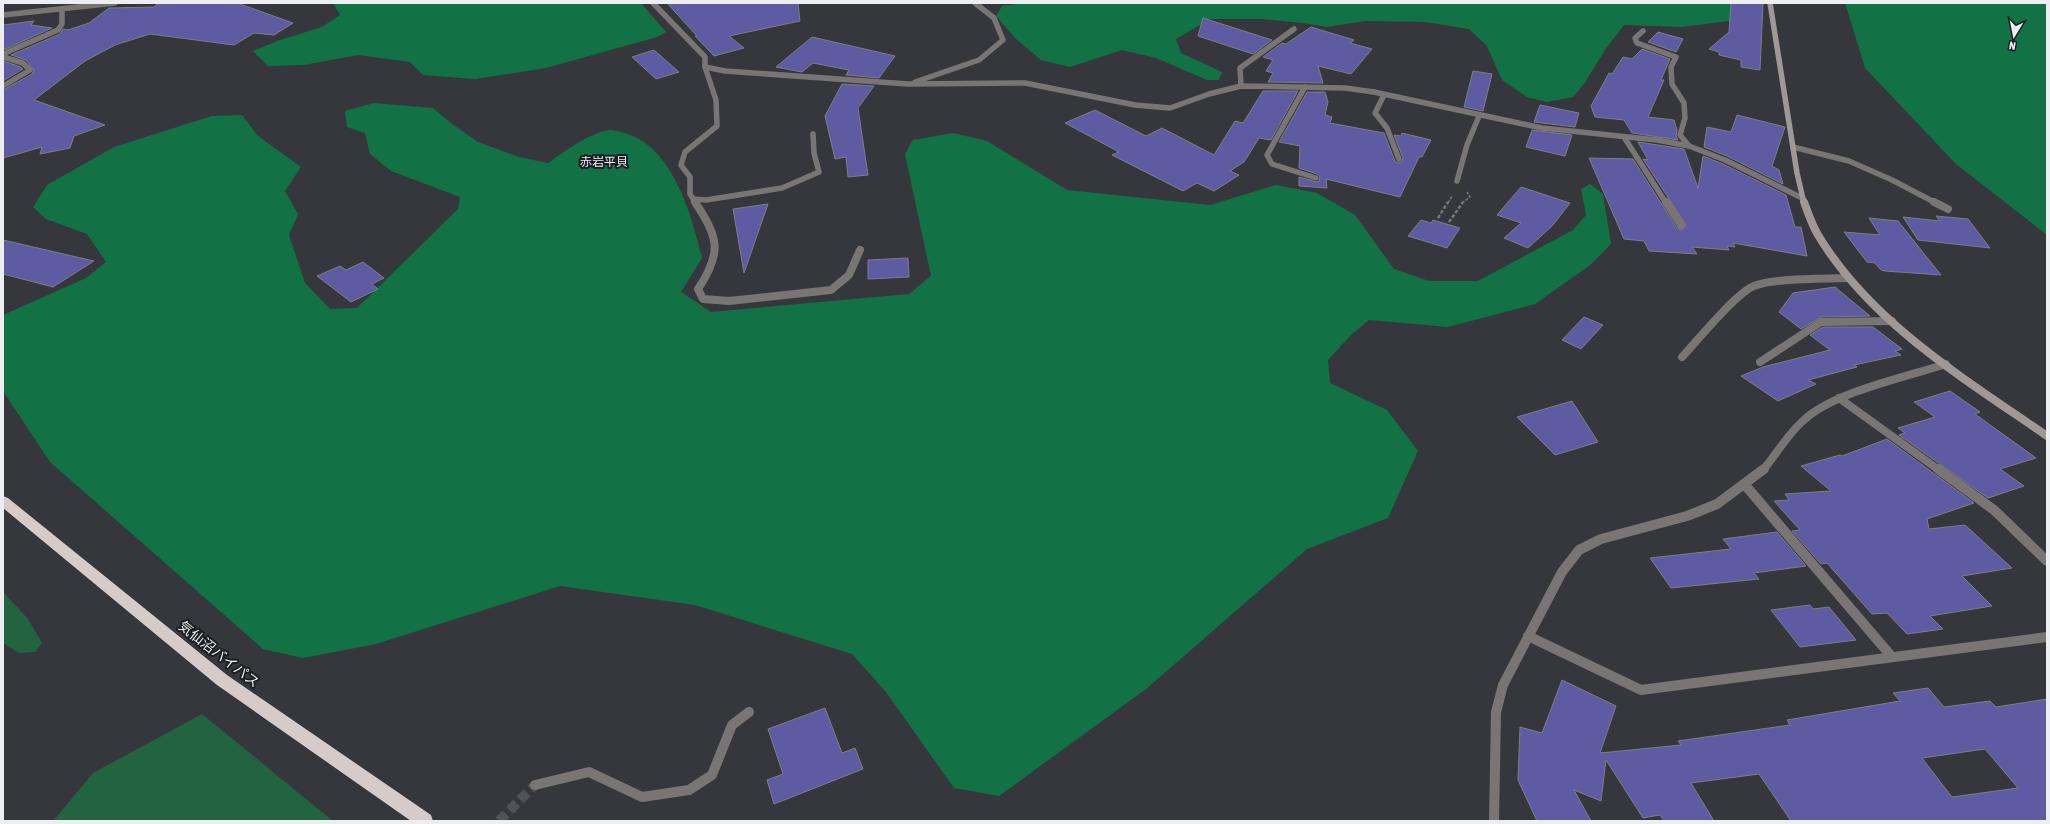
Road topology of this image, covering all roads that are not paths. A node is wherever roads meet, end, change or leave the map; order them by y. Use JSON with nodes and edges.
{"nodes":[{"id":1,"x":115,"y":3,"type":"edge"},
{"id":2,"x":653,"y":3,"type":"edge"},
{"id":3,"x":975,"y":3,"type":"edge"},
{"id":4,"x":1770,"y":3,"type":"edge"},
{"id":5,"x":62,"y":10,"type":"junction"},
{"id":6,"x":3,"y":15,"type":"edge"},
{"id":7,"x":1294,"y":29,"type":"dead end"},
{"id":8,"x":1643,"y":31,"type":"dead end"},
{"id":9,"x":3,"y":57,"type":"edge"},
{"id":10,"x":705,"y":67,"type":"junction"},
{"id":11,"x":908,"y":84,"type":"junction"},
{"id":12,"x":3,"y":86,"type":"edge"},
{"id":13,"x":1241,"y":86,"type":"junction"},
{"id":14,"x":1305,"y":87,"type":"junction"},
{"id":15,"x":1384,"y":95,"type":"junction"},
{"id":16,"x":1479,"y":116,"type":"junction"},
{"id":17,"x":813,"y":134,"type":"dead end"},
{"id":18,"x":1624,"y":137,"type":"junction"},
{"id":19,"x":1689,"y":146,"type":"junction"},
{"id":20,"x":1793,"y":147,"type":"junction"},
{"id":21,"x":1399,"y":159,"type":"dead end"},
{"id":22,"x":1316,"y":178,"type":"dead end"},
{"id":23,"x":1457,"y":181,"type":"dead end"},
{"id":24,"x":1802,"y":198,"type":"junction"},
{"id":25,"x":693,"y":199,"type":"junction"},
{"id":26,"x":1948,"y":209,"type":"dead end"},
{"id":27,"x":1681,"y":224,"type":"dead end"},
{"id":28,"x":860,"y":250,"type":"dead end"},
{"id":29,"x":1846,"y":278,"type":"junction"},
{"id":30,"x":1892,"y":322,"type":"junction"},
{"id":31,"x":1682,"y":357,"type":"dead end"},
{"id":32,"x":1760,"y":362,"type":"dead end"},
{"id":33,"x":1946,"y":364,"type":"junction"},
{"id":34,"x":1839,"y":398,"type":"junction"},
{"id":35,"x":2047,"y":436,"type":"edge"},
{"id":36,"x":1745,"y":485,"type":"junction"},
{"id":37,"x":3,"y":501,"type":"edge"},
{"id":38,"x":2047,"y":562,"type":"edge"},
{"id":39,"x":1528,"y":636,"type":"junction"},
{"id":40,"x":2047,"y":637,"type":"edge"},
{"id":41,"x":1892,"y":657,"type":"junction"},
{"id":42,"x":749,"y":712,"type":"dead end"},
{"id":43,"x":535,"y":785,"type":"tunnel mouth"},
{"id":44,"x":424,"y":821,"type":"edge"},
{"id":45,"x":1494,"y":821,"type":"edge"}],
"edges":[{"from":1,"to":5,"type":"street"},
{"from":2,"to":10,"type":"street"},
{"from":3,"to":11,"type":"street"},
{"from":4,"to":20,"type":"street"},
{"from":5,"to":6,"type":"street"},
{"from":5,"to":9,"type":"street"},
{"from":7,"to":13,"type":"street"},
{"from":8,"to":19,"type":"street"},
{"from":9,"to":12,"type":"street"},
{"from":10,"to":11,"type":"street"},
{"from":10,"to":25,"type":"street"},
{"from":11,"to":13,"type":"street"},
{"from":13,"to":14,"type":"street"},
{"from":14,"to":15,"type":"street"},
{"from":14,"to":22,"type":"street"},
{"from":15,"to":16,"type":"street"},
{"from":15,"to":21,"type":"street"},
{"from":16,"to":18,"type":"street"},
{"from":16,"to":23,"type":"street"},
{"from":17,"to":25,"type":"street"},
{"from":18,"to":19,"type":"street"},
{"from":18,"to":27,"type":"street"},
{"from":19,"to":24,"type":"street"},
{"from":20,"to":24,"type":"street"},
{"from":20,"to":26,"type":"street"},
{"from":24,"to":29,"type":"street"},
{"from":25,"to":28,"type":"street"},
{"from":29,"to":30,"type":"street"},
{"from":29,"to":31,"type":"street"},
{"from":30,"to":32,"type":"street"},
{"from":30,"to":33,"type":"street"},
{"from":33,"to":34,"type":"street"},
{"from":33,"to":35,"type":"street"},
{"from":34,"to":36,"type":"street"},
{"from":34,"to":38,"type":"street"},
{"from":36,"to":39,"type":"street"},
{"from":36,"to":41,"type":"street"},
{"from":37,"to":44,"type":"highway","name":"気仙沼バイパス"},
{"from":39,"to":41,"type":"street"},
{"from":39,"to":45,"type":"street"},
{"from":40,"to":41,"type":"street"},
{"from":42,"to":43,"type":"street"}]}
